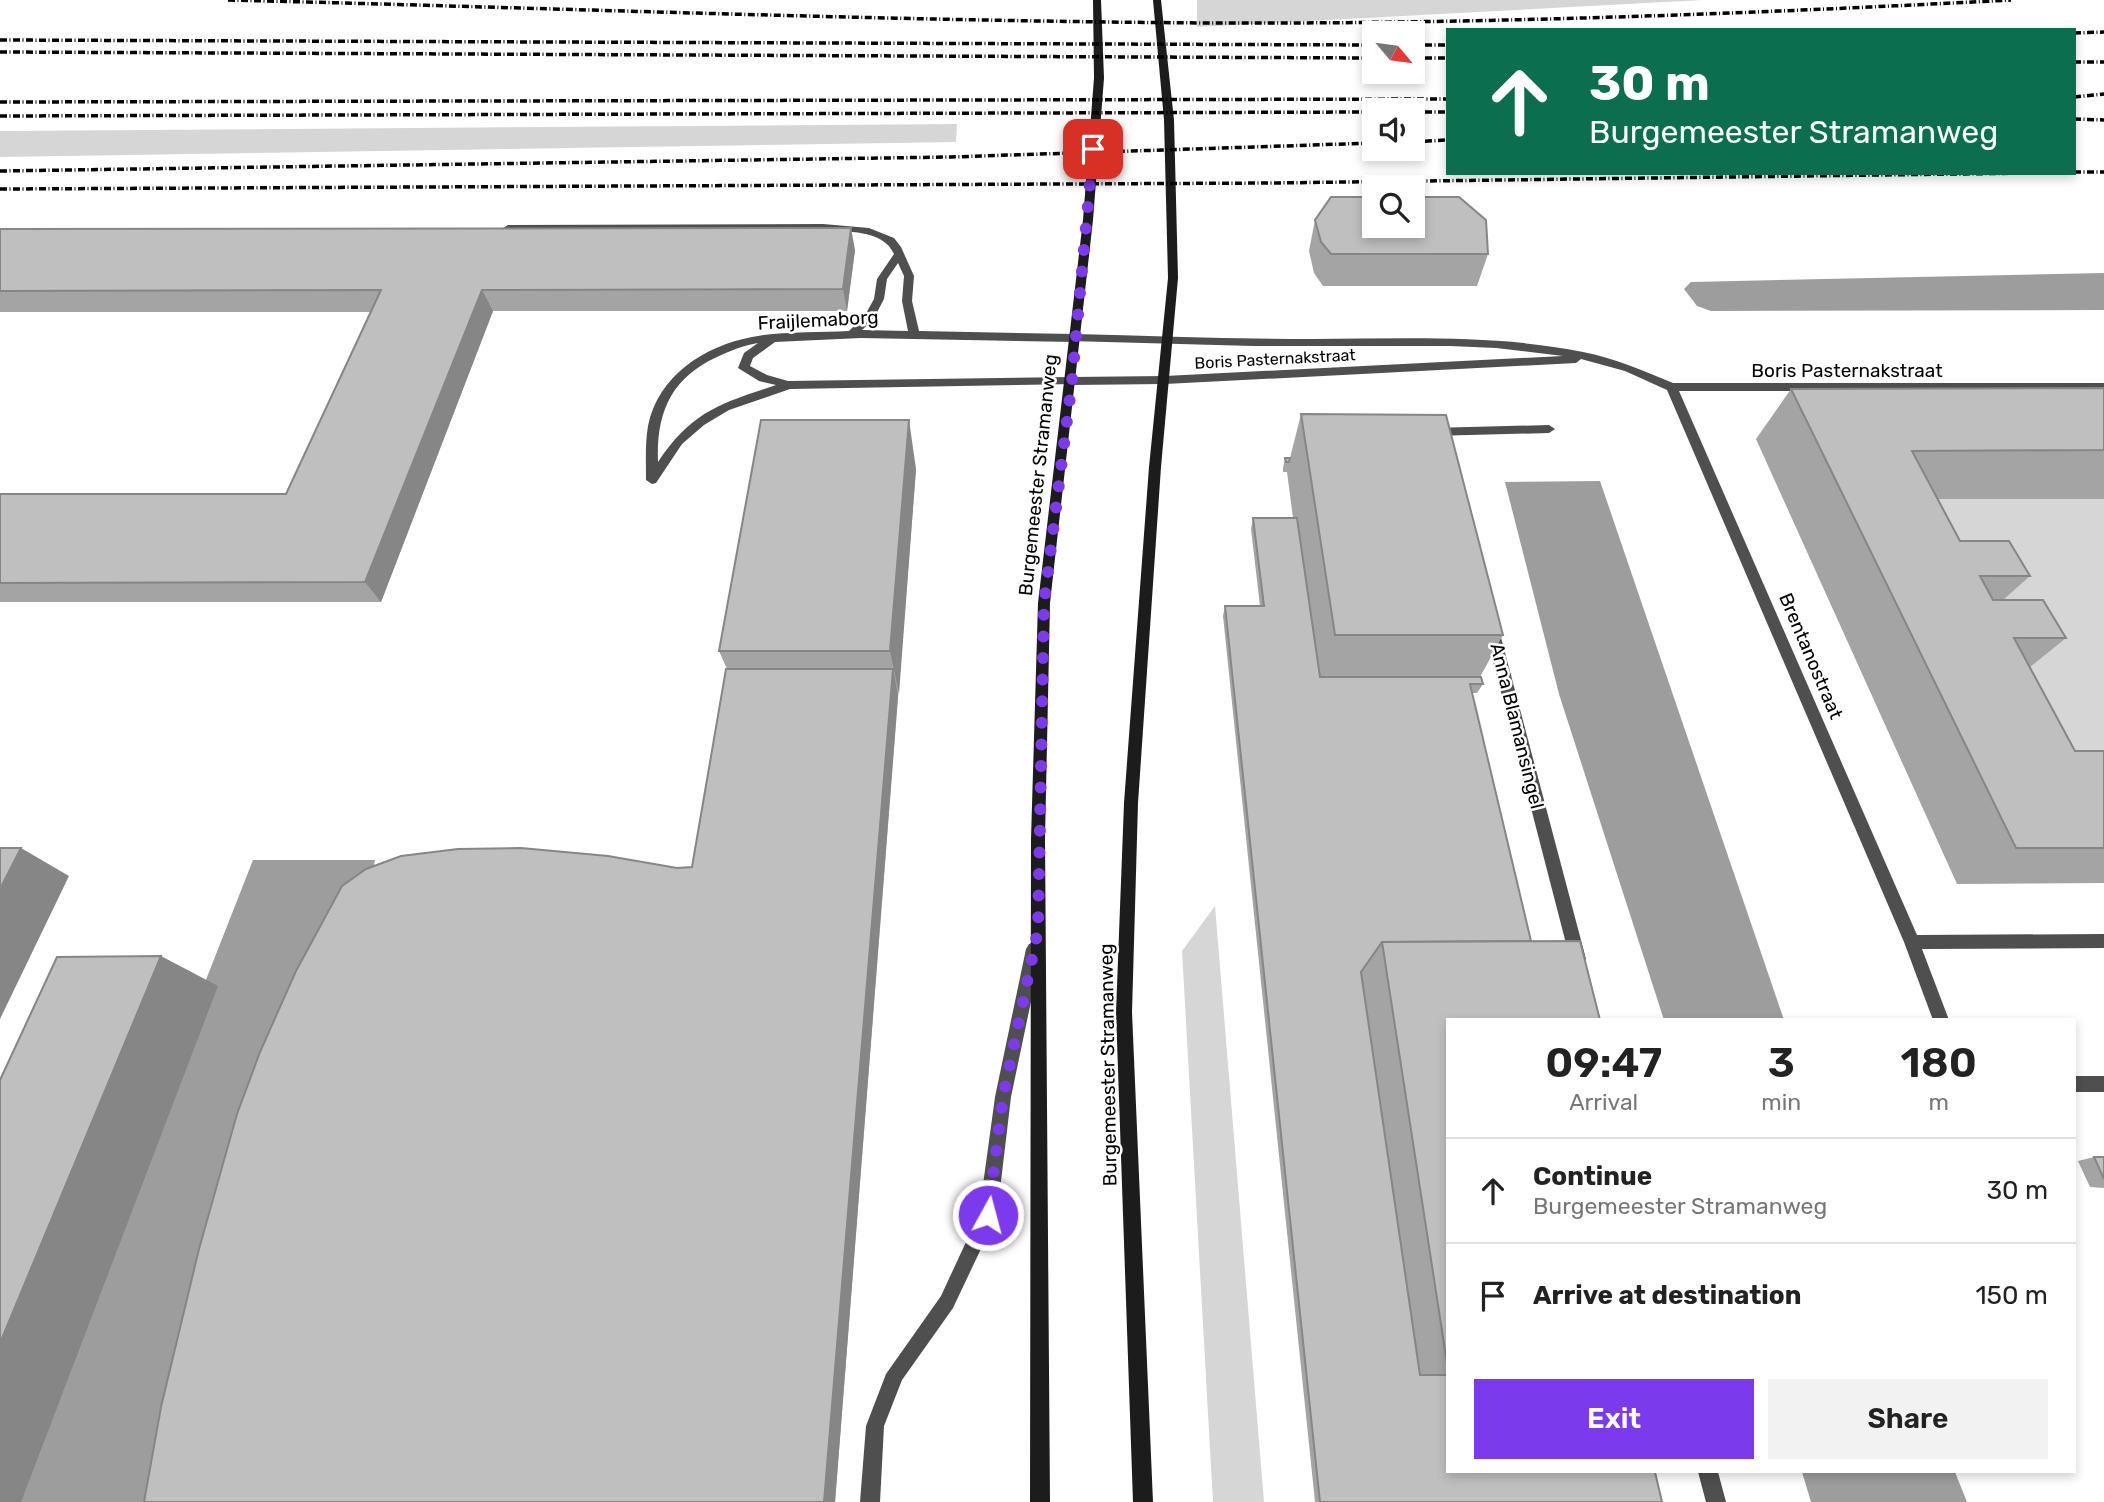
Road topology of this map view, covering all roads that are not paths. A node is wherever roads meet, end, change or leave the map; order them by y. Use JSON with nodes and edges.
{"nodes":[{"id":1,"x":1097,"y":0,"type":"edge"},
{"id":2,"x":1157,"y":0,"type":"edge"},
{"id":3,"x":509,"y":228,"type":"edge"},
{"id":4,"x":898,"y":255,"type":"junction"},
{"id":5,"x":852,"y":334,"type":"junction"},
{"id":6,"x":914,"y":335,"type":"junction"},
{"id":7,"x":775,"y":338,"type":"junction"},
{"id":8,"x":1074,"y":338,"type":"junction"},
{"id":9,"x":1166,"y":341,"type":"junction"},
{"id":10,"x":1595,"y":358,"type":"junction"},
{"id":11,"x":1165,"y":380,"type":"junction"},
{"id":12,"x":1072,"y":381,"type":"junction"},
{"id":13,"x":789,"y":385,"type":"junction"},
{"id":14,"x":1672,"y":387,"type":"junction"},
{"id":15,"x":2104,"y":387,"type":"edge"},
{"id":16,"x":1549,"y":429,"type":"dead end"},
{"id":17,"x":1416,"y":432,"type":"edge"},
{"id":18,"x":1490,"y":619,"type":"edge"},
{"id":19,"x":1038,"y":930,"type":"junction"},
{"id":20,"x":2104,"y":941,"type":"edge"},
{"id":21,"x":1912,"y":942,"type":"junction"},
{"id":22,"x":1583,"y":980,"type":"edge"},
{"id":23,"x":1940,"y":1018,"type":"edge"},
{"id":24,"x":2076,"y":1084,"type":"edge"},
{"id":25,"x":2104,"y":1084,"type":"edge"},
{"id":26,"x":1708,"y":1473,"type":"edge"},
{"id":27,"x":870,"y":1502,"type":"edge"},
{"id":28,"x":1040,"y":1502,"type":"edge"},
{"id":29,"x":1143,"y":1502,"type":"edge"},
{"id":30,"x":1716,"y":1502,"type":"edge"}],
"edges":[{"from":1,"to":8,"type":"main road","name":"Burgemeester Stramanweg"},
{"from":2,"to":9,"type":"main road","name":"Burgemeester Stramanweg"},
{"from":3,"to":4,"type":"street"},
{"from":4,"to":5,"type":"street"},
{"from":4,"to":6,"type":"street"},
{"from":5,"to":6,"type":"street","name":"Fraijlemaborg"},
{"from":5,"to":7,"type":"street","name":"Fraijlemaborg"},
{"from":6,"to":8,"type":"street","name":"Fraijlemaborg"},
{"from":7,"to":13,"type":"street"},
{"from":7,"to":13,"type":"street","name":"Fraijlemaborg"},
{"from":8,"to":9,"type":"street","name":"Boris Pasternakstraat"},
{"from":8,"to":12,"type":"main road","name":"Burgemeester Stramanweg"},
{"from":9,"to":10,"type":"street","name":"Boris Pasternakstraat"},
{"from":9,"to":11,"type":"main road","name":"Burgemeester Stramanweg"},
{"from":10,"to":11,"type":"street","name":"Boris Pasternakstraat"},
{"from":10,"to":14,"type":"street","name":"Boris Pasternakstraat"},
{"from":11,"to":12,"type":"street","name":"Boris Pasternakstraat"},
{"from":11,"to":29,"type":"main road","name":"Burgemeester Stramanweg"},
{"from":12,"to":13,"type":"street","name":"Fraijlemaborg"},
{"from":12,"to":19,"type":"main road","name":"Burgemeester Stramanweg"},
{"from":14,"to":15,"type":"street","name":"Boris Pasternakstraat"},
{"from":14,"to":21,"type":"street","name":"Brentanostraat"},
{"from":16,"to":17,"type":"street"},
{"from":18,"to":22,"type":"street","name":"Anna Blamansingel"},
{"from":19,"to":27,"type":"street"},
{"from":19,"to":28,"type":"main road","name":"Burgemeester Stramanweg"},
{"from":20,"to":21,"type":"street"},
{"from":21,"to":23,"type":"street","name":"Brentanostraat"},
{"from":24,"to":25,"type":"street"},
{"from":26,"to":30,"type":"street"}]}
